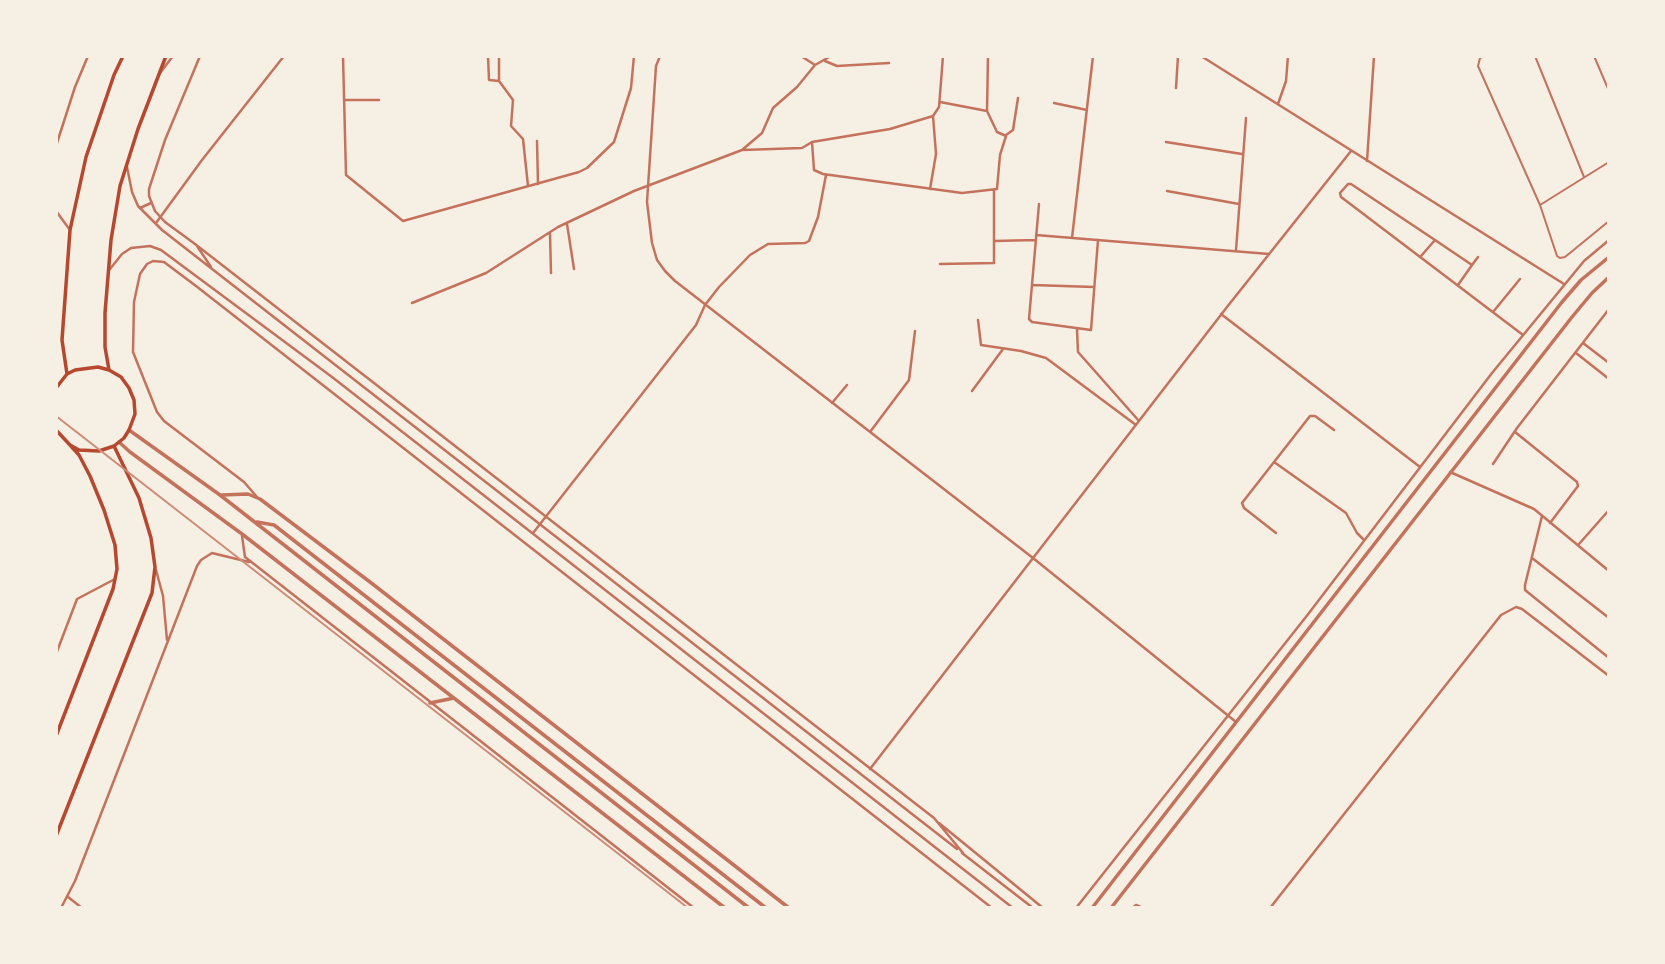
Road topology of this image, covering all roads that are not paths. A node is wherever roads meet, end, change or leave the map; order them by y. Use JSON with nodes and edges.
{"nodes":[{"id":1,"x":88,"y":56,"type":"edge"},
{"id":2,"x":123,"y":56,"type":"edge"},
{"id":3,"x":166,"y":56,"type":"edge"},
{"id":4,"x":173,"y":56,"type":"edge"},
{"id":5,"x":200,"y":56,"type":"edge"},
{"id":6,"x":284,"y":56,"type":"edge"},
{"id":7,"x":343,"y":56,"type":"edge"},
{"id":8,"x":488,"y":56,"type":"edge"},
{"id":9,"x":499,"y":56,"type":"edge"},
{"id":10,"x":634,"y":56,"type":"edge"},
{"id":11,"x":660,"y":56,"type":"edge"},
{"id":12,"x":801,"y":56,"type":"edge"},
{"id":13,"x":831,"y":56,"type":"edge"},
{"id":14,"x":943,"y":56,"type":"edge"},
{"id":15,"x":988,"y":56,"type":"edge"},
{"id":16,"x":1093,"y":56,"type":"edge"},
{"id":17,"x":1178,"y":56,"type":"edge"},
{"id":18,"x":1201,"y":56,"type":"edge"},
{"id":19,"x":1288,"y":56,"type":"edge"},
{"id":20,"x":1374,"y":56,"type":"edge"},
{"id":21,"x":1485,"y":56,"type":"edge"},
{"id":22,"x":1535,"y":56,"type":"edge"},
{"id":23,"x":1594,"y":56,"type":"edge"},
{"id":24,"x":825,"y":61,"type":"junction"},
{"id":25,"x":889,"y":63,"type":"dead end"},
{"id":26,"x":815,"y":65,"type":"junction"},
{"id":27,"x":159,"y":75,"type":"junction"},
{"id":28,"x":499,"y":81,"type":"junction"},
{"id":29,"x":1176,"y":88,"type":"dead end"},
{"id":30,"x":1609,"y":91,"type":"edge"},
{"id":31,"x":1018,"y":98,"type":"dead end"},
{"id":32,"x":345,"y":100,"type":"junction"},
{"id":33,"x":379,"y":100,"type":"dead end"},
{"id":34,"x":940,"y":102,"type":"junction"},
{"id":35,"x":1054,"y":103,"type":"dead end"},
{"id":36,"x":1278,"y":105,"type":"junction"},
{"id":37,"x":1087,"y":110,"type":"junction"},
{"id":38,"x":987,"y":111,"type":"junction"},
{"id":39,"x":933,"y":116,"type":"junction"},
{"id":40,"x":1245,"y":118,"type":"dead end"},
{"id":41,"x":1006,"y":135,"type":"junction"},
{"id":42,"x":537,"y":141,"type":"dead end"},
{"id":43,"x":812,"y":142,"type":"junction"},
{"id":44,"x":1166,"y":142,"type":"dead end"},
{"id":45,"x":56,"y":146,"type":"edge"},
{"id":46,"x":742,"y":150,"type":"junction"},
{"id":47,"x":1351,"y":151,"type":"junction"},
{"id":48,"x":1243,"y":154,"type":"junction"},
{"id":49,"x":1367,"y":161,"type":"junction"},
{"id":50,"x":1609,"y":163,"type":"edge"},
{"id":51,"x":127,"y":164,"type":"junction"},
{"id":52,"x":826,"y":175,"type":"junction"},
{"id":53,"x":1584,"y":177,"type":"junction"},
{"id":54,"x":538,"y":184,"type":"junction"},
{"id":55,"x":648,"y":186,"type":"junction"},
{"id":56,"x":528,"y":187,"type":"junction"},
{"id":57,"x":930,"y":189,"type":"junction"},
{"id":58,"x":994,"y":190,"type":"junction"},
{"id":59,"x":1167,"y":191,"type":"dead end"},
{"id":60,"x":151,"y":203,"type":"junction"},
{"id":61,"x":1039,"y":204,"type":"dead end"},
{"id":62,"x":1240,"y":204,"type":"junction"},
{"id":63,"x":1539,"y":205,"type":"junction"},
{"id":64,"x":139,"y":208,"type":"junction"},
{"id":65,"x":56,"y":211,"type":"edge"},
{"id":66,"x":160,"y":218,"type":"junction"},
{"id":67,"x":1609,"y":221,"type":"edge"},
{"id":68,"x":567,"y":223,"type":"junction"},
{"id":69,"x":155,"y":224,"type":"junction"},
{"id":70,"x":70,"y":230,"type":"junction"},
{"id":71,"x":550,"y":232,"type":"junction"},
{"id":72,"x":1036,"y":235,"type":"junction"},
{"id":73,"x":1073,"y":238,"type":"junction"},
{"id":74,"x":1035,"y":240,"type":"junction"},
{"id":75,"x":1098,"y":240,"type":"junction"},
{"id":76,"x":1435,"y":240,"type":"junction"},
{"id":77,"x":1609,"y":240,"type":"edge"},
{"id":78,"x":995,"y":241,"type":"junction"},
{"id":79,"x":195,"y":244,"type":"junction"},
{"id":80,"x":1236,"y":250,"type":"junction"},
{"id":81,"x":1269,"y":254,"type":"junction"},
{"id":82,"x":1421,"y":256,"type":"junction"},
{"id":83,"x":1478,"y":257,"type":"dead end"},
{"id":84,"x":1609,"y":257,"type":"edge"},
{"id":85,"x":940,"y":264,"type":"dead end"},
{"id":86,"x":1472,"y":265,"type":"junction"},
{"id":87,"x":109,"y":270,"type":"junction"},
{"id":88,"x":213,"y":270,"type":"junction"},
{"id":89,"x":574,"y":270,"type":"dead end"},
{"id":90,"x":551,"y":273,"type":"dead end"},
{"id":91,"x":197,"y":277,"type":"junction"},
{"id":92,"x":1609,"y":277,"type":"edge"},
{"id":93,"x":1520,"y":279,"type":"dead end"},
{"id":94,"x":193,"y":284,"type":"junction"},
{"id":95,"x":1564,"y":284,"type":"junction"},
{"id":96,"x":1032,"y":285,"type":"junction"},
{"id":97,"x":1458,"y":285,"type":"junction"},
{"id":98,"x":1094,"y":287,"type":"junction"},
{"id":99,"x":412,"y":303,"type":"dead end"},
{"id":100,"x":705,"y":304,"type":"junction"},
{"id":101,"x":1609,"y":309,"type":"edge"},
{"id":102,"x":1493,"y":312,"type":"junction"},
{"id":103,"x":1221,"y":314,"type":"junction"},
{"id":104,"x":978,"y":320,"type":"dead end"},
{"id":105,"x":1077,"y":329,"type":"junction"},
{"id":106,"x":915,"y":331,"type":"dead end"},
{"id":107,"x":1523,"y":335,"type":"junction"},
{"id":108,"x":1583,"y":343,"type":"junction"},
{"id":109,"x":1003,"y":348,"type":"junction"},
{"id":110,"x":298,"y":352,"type":"junction"},
{"id":111,"x":1576,"y":353,"type":"junction"},
{"id":112,"x":292,"y":360,"type":"junction"},
{"id":113,"x":1609,"y":363,"type":"edge"},
{"id":114,"x":109,"y":370,"type":"junction"},
{"id":115,"x":66,"y":374,"type":"junction"},
{"id":116,"x":56,"y":376,"type":"edge"},
{"id":117,"x":1609,"y":379,"type":"edge"},
{"id":118,"x":61,"y":380,"type":"junction"},
{"id":119,"x":847,"y":385,"type":"dead end"},
{"id":120,"x":56,"y":388,"type":"edge"},
{"id":121,"x":972,"y":391,"type":"dead end"},
{"id":122,"x":832,"y":403,"type":"junction"},
{"id":123,"x":1139,"y":421,"type":"junction"},
{"id":124,"x":1136,"y":425,"type":"junction"},
{"id":125,"x":129,"y":430,"type":"junction"},
{"id":126,"x":1334,"y":430,"type":"dead end"},
{"id":127,"x":57,"y":432,"type":"edge"},
{"id":128,"x":870,"y":432,"type":"junction"},
{"id":129,"x":1514,"y":432,"type":"junction"},
{"id":130,"x":119,"y":442,"type":"junction"},
{"id":131,"x":70,"y":445,"type":"junction"},
{"id":132,"x":114,"y":446,"type":"junction"},
{"id":133,"x":1274,"y":462,"type":"junction"},
{"id":134,"x":1493,"y":464,"type":"dead end"},
{"id":135,"x":1420,"y":467,"type":"junction"},
{"id":136,"x":1450,"y":472,"type":"junction"},
{"id":137,"x":220,"y":495,"type":"junction"},
{"id":138,"x":260,"y":499,"type":"junction"},
{"id":139,"x":1609,"y":510,"type":"edge"},
{"id":140,"x":1542,"y":516,"type":"junction"},
{"id":141,"x":546,"y":517,"type":"junction"},
{"id":142,"x":255,"y":522,"type":"junction"},
{"id":143,"x":1550,"y":523,"type":"junction"},
{"id":144,"x":541,"y":524,"type":"junction"},
{"id":145,"x":533,"y":533,"type":"junction"},
{"id":146,"x":1276,"y":533,"type":"dead end"},
{"id":147,"x":242,"y":534,"type":"junction"},
{"id":148,"x":1364,"y":540,"type":"junction"},
{"id":149,"x":1578,"y":545,"type":"junction"},
{"id":150,"x":1032,"y":558,"type":"junction"},
{"id":151,"x":1532,"y":558,"type":"junction"},
{"id":152,"x":253,"y":563,"type":"junction"},
{"id":153,"x":155,"y":567,"type":"junction"},
{"id":154,"x":1609,"y":570,"type":"edge"},
{"id":155,"x":115,"y":579,"type":"junction"},
{"id":156,"x":1609,"y":618,"type":"edge"},
{"id":157,"x":167,"y":641,"type":"junction"},
{"id":158,"x":56,"y":654,"type":"edge"},
{"id":159,"x":1609,"y":658,"type":"edge"},
{"id":160,"x":1609,"y":676,"type":"edge"},
{"id":161,"x":454,"y":698,"type":"junction"},
{"id":162,"x":430,"y":704,"type":"junction"},
{"id":163,"x":1227,"y":716,"type":"junction"},
{"id":164,"x":1236,"y":722,"type":"junction"},
{"id":165,"x":56,"y":736,"type":"edge"},
{"id":166,"x":870,"y":769,"type":"junction"},
{"id":167,"x":934,"y":818,"type":"junction"},
{"id":168,"x":56,"y":836,"type":"edge"},
{"id":169,"x":963,"y":853,"type":"junction"},
{"id":170,"x":68,"y":897,"type":"junction"},
{"id":171,"x":63,"y":907,"type":"edge"},
{"id":172,"x":82,"y":908,"type":"edge"},
{"id":173,"x":694,"y":908,"type":"edge"},
{"id":174,"x":725,"y":908,"type":"edge"},
{"id":175,"x":749,"y":908,"type":"edge"},
{"id":176,"x":766,"y":908,"type":"edge"},
{"id":177,"x":789,"y":908,"type":"edge"},
{"id":178,"x":992,"y":908,"type":"edge"},
{"id":179,"x":1013,"y":908,"type":"edge"},
{"id":180,"x":1033,"y":908,"type":"edge"},
{"id":181,"x":1044,"y":908,"type":"edge"},
{"id":182,"x":1076,"y":908,"type":"edge"},
{"id":183,"x":1092,"y":908,"type":"edge"},
{"id":184,"x":1111,"y":908,"type":"edge"},
{"id":185,"x":1132,"y":908,"type":"edge"},
{"id":186,"x":1143,"y":908,"type":"edge"},
{"id":187,"x":1270,"y":908,"type":"edge"}],
"edges":[{"from":1,"to":45,"type":"street"},
{"from":2,"to":70,"type":"main road"},
{"from":3,"to":27,"type":"main road"},
{"from":4,"to":27,"type":"street"},
{"from":5,"to":60,"type":"street"},
{"from":6,"to":66,"type":"street"},
{"from":7,"to":32,"type":"street"},
{"from":8,"to":28,"type":"street"},
{"from":9,"to":28,"type":"street"},
{"from":10,"to":54,"type":"street"},
{"from":11,"to":55,"type":"street"},
{"from":12,"to":26,"type":"street"},
{"from":13,"to":24,"type":"street"},
{"from":14,"to":34,"type":"street"},
{"from":15,"to":38,"type":"street"},
{"from":16,"to":37,"type":"street"},
{"from":17,"to":29,"type":"street"},
{"from":18,"to":36,"type":"street"},
{"from":19,"to":36,"type":"street"},
{"from":20,"to":49,"type":"street"},
{"from":21,"to":63,"type":"lane"},
{"from":22,"to":53,"type":"lane"},
{"from":23,"to":30,"type":"lane"},
{"from":24,"to":25,"type":"street"},
{"from":24,"to":26,"type":"street"},
{"from":26,"to":46,"type":"street"},
{"from":27,"to":51,"type":"main road"},
{"from":28,"to":56,"type":"street"},
{"from":31,"to":41,"type":"street"},
{"from":32,"to":33,"type":"street"},
{"from":32,"to":56,"type":"street"},
{"from":34,"to":38,"type":"street"},
{"from":34,"to":39,"type":"street"},
{"from":35,"to":37,"type":"street"},
{"from":36,"to":47,"type":"street"},
{"from":37,"to":73,"type":"street"},
{"from":38,"to":41,"type":"street"},
{"from":39,"to":43,"type":"street"},
{"from":39,"to":57,"type":"street"},
{"from":40,"to":48,"type":"street"},
{"from":41,"to":58,"type":"street"},
{"from":42,"to":54,"type":"street"},
{"from":43,"to":46,"type":"street"},
{"from":43,"to":52,"type":"street"},
{"from":44,"to":48,"type":"street"},
{"from":46,"to":55,"type":"street"},
{"from":47,"to":49,"type":"street"},
{"from":47,"to":81,"type":"street"},
{"from":48,"to":62,"type":"street"},
{"from":49,"to":95,"type":"street"},
{"from":50,"to":53,"type":"lane"},
{"from":51,"to":64,"type":"street"},
{"from":51,"to":87,"type":"main road"},
{"from":52,"to":57,"type":"street"},
{"from":52,"to":100,"type":"street"},
{"from":53,"to":63,"type":"lane"},
{"from":54,"to":56,"type":"street"},
{"from":55,"to":68,"type":"street"},
{"from":55,"to":100,"type":"street"},
{"from":57,"to":58,"type":"street"},
{"from":58,"to":78,"type":"street"},
{"from":59,"to":62,"type":"street"},
{"from":60,"to":64,"type":"street"},
{"from":60,"to":66,"type":"street"},
{"from":61,"to":72,"type":"street"},
{"from":62,"to":80,"type":"street"},
{"from":63,"to":67,"type":"lane"},
{"from":64,"to":69,"type":"street"},
{"from":65,"to":70,"type":"street"},
{"from":66,"to":69,"type":"street"},
{"from":66,"to":79,"type":"street"},
{"from":68,"to":71,"type":"street"},
{"from":68,"to":89,"type":"street"},
{"from":69,"to":88,"type":"street"},
{"from":70,"to":115,"type":"main road"},
{"from":71,"to":90,"type":"street"},
{"from":71,"to":99,"type":"street"},
{"from":72,"to":73,"type":"street"},
{"from":72,"to":74,"type":"street"},
{"from":73,"to":75,"type":"street"},
{"from":74,"to":78,"type":"street"},
{"from":74,"to":96,"type":"street"},
{"from":75,"to":80,"type":"street"},
{"from":75,"to":98,"type":"street"},
{"from":76,"to":82,"type":"street"},
{"from":76,"to":82,"type":"street"},
{"from":76,"to":86,"type":"street"},
{"from":77,"to":95,"type":"street"},
{"from":78,"to":85,"type":"street"},
{"from":79,"to":88,"type":"street"},
{"from":79,"to":141,"type":"street"},
{"from":80,"to":81,"type":"street"},
{"from":81,"to":103,"type":"street"},
{"from":82,"to":97,"type":"street"},
{"from":83,"to":86,"type":"street"},
{"from":84,"to":164,"type":"street"},
{"from":86,"to":97,"type":"street"},
{"from":87,"to":91,"type":"street"},
{"from":87,"to":114,"type":"main road"},
{"from":88,"to":144,"type":"street"},
{"from":91,"to":94,"type":"street"},
{"from":91,"to":110,"type":"street"},
{"from":92,"to":136,"type":"street"},
{"from":93,"to":102,"type":"street"},
{"from":94,"to":112,"type":"street"},
{"from":94,"to":138,"type":"street"},
{"from":95,"to":107,"type":"street"},
{"from":96,"to":98,"type":"street"},
{"from":96,"to":105,"type":"street"},
{"from":97,"to":102,"type":"street"},
{"from":98,"to":105,"type":"street"},
{"from":100,"to":122,"type":"street"},
{"from":100,"to":141,"type":"street"},
{"from":101,"to":108,"type":"street"},
{"from":102,"to":107,"type":"street"},
{"from":103,"to":123,"type":"street"},
{"from":103,"to":135,"type":"street"},
{"from":104,"to":109,"type":"street"},
{"from":105,"to":123,"type":"street"},
{"from":106,"to":128,"type":"street"},
{"from":107,"to":135,"type":"street"},
{"from":108,"to":111,"type":"street"},
{"from":108,"to":113,"type":"street"},
{"from":109,"to":121,"type":"street"},
{"from":109,"to":124,"type":"street"},
{"from":110,"to":112,"type":"street"},
{"from":110,"to":145,"type":"street"},
{"from":111,"to":117,"type":"street"},
{"from":111,"to":129,"type":"street"},
{"from":112,"to":178,"type":"street"},
{"from":114,"to":115,"type":"main road"},
{"from":114,"to":125,"type":"main road"},
{"from":115,"to":118,"type":"main road"},
{"from":116,"to":118,"type":"street"},
{"from":118,"to":120,"type":"main road"},
{"from":119,"to":122,"type":"street"},
{"from":122,"to":128,"type":"street"},
{"from":123,"to":124,"type":"street"},
{"from":124,"to":150,"type":"street"},
{"from":125,"to":130,"type":"main road"},
{"from":125,"to":137,"type":"street"},
{"from":126,"to":133,"type":"street"},
{"from":127,"to":131,"type":"main road"},
{"from":128,"to":150,"type":"street"},
{"from":129,"to":134,"type":"street"},
{"from":129,"to":143,"type":"street"},
{"from":130,"to":132,"type":"main road"},
{"from":130,"to":147,"type":"street"},
{"from":131,"to":132,"type":"main road"},
{"from":131,"to":155,"type":"main road"},
{"from":132,"to":153,"type":"main road"},
{"from":133,"to":146,"type":"street"},
{"from":133,"to":148,"type":"street"},
{"from":135,"to":148,"type":"street"},
{"from":136,"to":140,"type":"street"},
{"from":136,"to":184,"type":"street"},
{"from":137,"to":138,"type":"street"},
{"from":137,"to":142,"type":"street"},
{"from":138,"to":177,"type":"street"},
{"from":139,"to":149,"type":"street"},
{"from":140,"to":143,"type":"street"},
{"from":140,"to":151,"type":"street"},
{"from":141,"to":144,"type":"street"},
{"from":141,"to":166,"type":"street"},
{"from":142,"to":175,"type":"street"},
{"from":142,"to":176,"type":"street"},
{"from":143,"to":149,"type":"street"},
{"from":144,"to":145,"type":"street"},
{"from":144,"to":169,"type":"street"},
{"from":145,"to":179,"type":"street"},
{"from":147,"to":152,"type":"street"},
{"from":147,"to":161,"type":"street"},
{"from":148,"to":163,"type":"street"},
{"from":149,"to":154,"type":"street"},
{"from":150,"to":163,"type":"street"},
{"from":150,"to":166,"type":"street"},
{"from":151,"to":156,"type":"street"},
{"from":151,"to":159,"type":"street"},
{"from":152,"to":157,"type":"street"},
{"from":152,"to":162,"type":"street"},
{"from":153,"to":157,"type":"street"},
{"from":153,"to":168,"type":"main road"},
{"from":155,"to":158,"type":"street"},
{"from":155,"to":165,"type":"main road"},
{"from":157,"to":170,"type":"street"},
{"from":160,"to":187,"type":"street"},
{"from":161,"to":162,"type":"street"},
{"from":161,"to":174,"type":"street"},
{"from":162,"to":173,"type":"street"},
{"from":163,"to":164,"type":"street"},
{"from":163,"to":182,"type":"street"},
{"from":164,"to":183,"type":"street"},
{"from":166,"to":167,"type":"street"},
{"from":167,"to":169,"type":"street"},
{"from":167,"to":181,"type":"street"},
{"from":169,"to":180,"type":"street"},
{"from":170,"to":171,"type":"street"},
{"from":170,"to":172,"type":"street"},
{"from":185,"to":186,"type":"street"}]}
